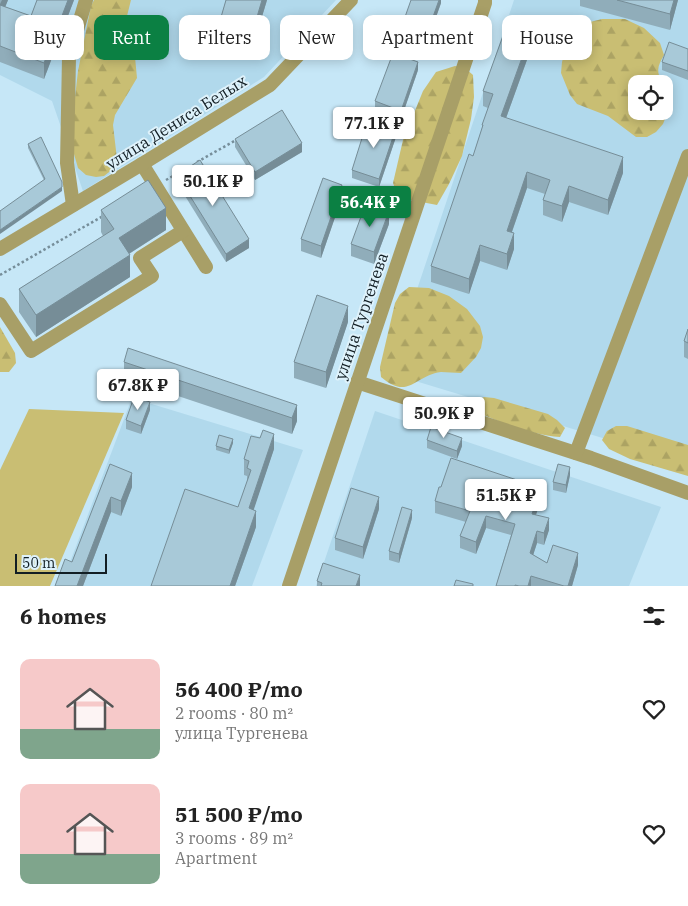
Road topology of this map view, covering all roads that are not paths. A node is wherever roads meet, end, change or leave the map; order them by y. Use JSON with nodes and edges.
{"nodes":[{"id":1,"x":86,"y":0,"type":"edge"},
{"id":2,"x":351,"y":0,"type":"edge"},
{"id":3,"x":485,"y":0,"type":"edge"},
{"id":4,"x":688,"y":156,"type":"edge"},
{"id":5,"x":142,"y":164,"type":"junction"},
{"id":6,"x":73,"y":205,"type":"junction"},
{"id":7,"x":183,"y":231,"type":"junction"},
{"id":8,"x":0,"y":249,"type":"edge"},
{"id":9,"x":206,"y":267,"type":"dead end"},
{"id":10,"x":0,"y":304,"type":"edge"},
{"id":11,"x":357,"y":382,"type":"junction"},
{"id":12,"x":576,"y":453,"type":"junction"},
{"id":13,"x":688,"y":493,"type":"edge"},
{"id":14,"x":289,"y":586,"type":"edge"}],
"edges":[{"from":1,"to":6,"type":"street"},
{"from":2,"to":5,"type":"street","name":"улица Дениса Белых"},
{"from":3,"to":11,"type":"street","name":"улица Тургенева"},
{"from":4,"to":12,"type":"street"},
{"from":5,"to":6,"type":"street","name":"улица Дениса Белых"},
{"from":5,"to":7,"type":"street"},
{"from":6,"to":8,"type":"street","name":"улица Дениса Белых"},
{"from":7,"to":9,"type":"street"},
{"from":7,"to":10,"type":"street"},
{"from":11,"to":12,"type":"street"},
{"from":11,"to":14,"type":"street","name":"улица Тургенева"},
{"from":12,"to":13,"type":"street"}]}
